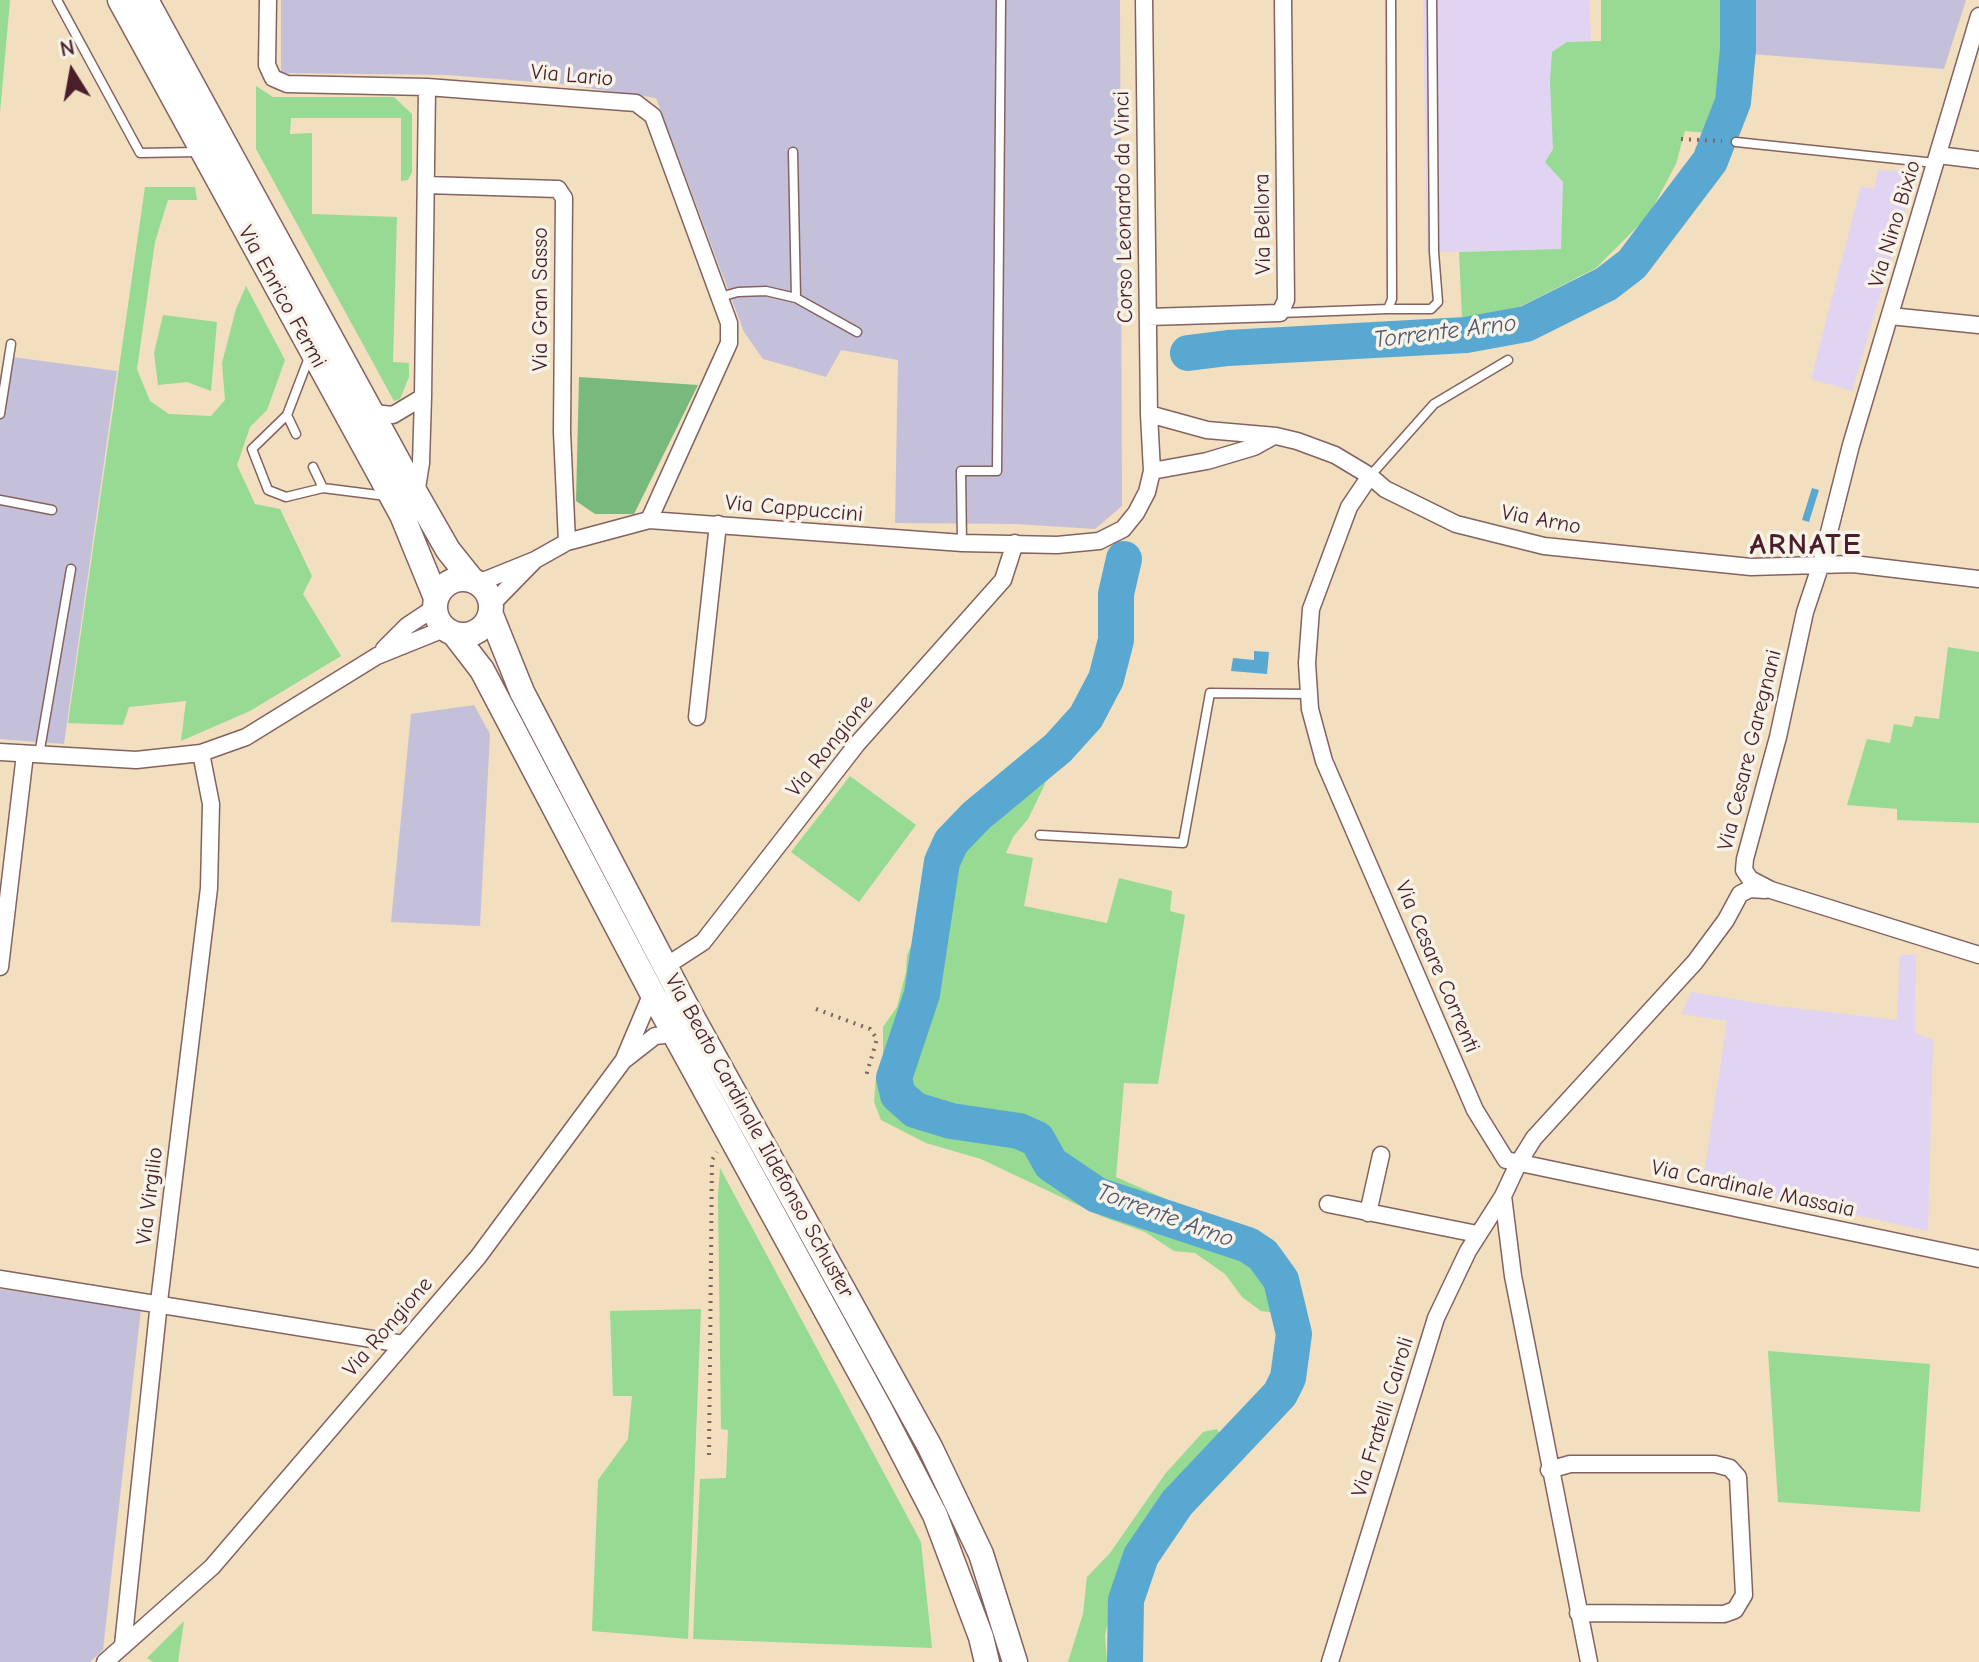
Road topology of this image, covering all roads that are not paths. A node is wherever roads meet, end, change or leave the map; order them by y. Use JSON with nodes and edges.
{"nodes":[{"id":1,"x":57,"y":0,"type":"edge"},
{"id":2,"x":120,"y":0,"type":"edge"},
{"id":3,"x":146,"y":0,"type":"edge"},
{"id":4,"x":268,"y":0,"type":"edge"},
{"id":5,"x":1001,"y":0,"type":"edge"},
{"id":6,"x":1144,"y":0,"type":"edge"},
{"id":7,"x":1283,"y":0,"type":"edge"},
{"id":8,"x":1391,"y":0,"type":"edge"},
{"id":9,"x":1432,"y":0,"type":"edge"},
{"id":10,"x":1979,"y":16,"type":"edge"},
{"id":11,"x":427,"y":87,"type":"junction"},
{"id":12,"x":1736,"y":142,"type":"road end"},
{"id":13,"x":203,"y":152,"type":"junction"},
{"id":14,"x":793,"y":152,"type":"dead end"},
{"id":15,"x":1937,"y":159,"type":"junction"},
{"id":16,"x":1979,"y":160,"type":"edge"},
{"id":17,"x":426,"y":185,"type":"junction"},
{"id":18,"x":719,"y":297,"type":"junction"},
{"id":19,"x":796,"y":298,"type":"junction"},
{"id":20,"x":1388,"y":309,"type":"junction"},
{"id":21,"x":1280,"y":313,"type":"junction"},
{"id":22,"x":1890,"y":316,"type":"junction"},
{"id":23,"x":1148,"y":317,"type":"junction"},
{"id":24,"x":1979,"y":325,"type":"edge"},
{"id":25,"x":857,"y":332,"type":"dead end"},
{"id":26,"x":11,"y":344,"type":"dead end"},
{"id":27,"x":311,"y":350,"type":"junction"},
{"id":28,"x":1508,"y":360,"type":"dead end"},
{"id":29,"x":423,"y":397,"type":"junction"},
{"id":30,"x":373,"y":413,"type":"junction"},
{"id":31,"x":0,"y":414,"type":"edge"},
{"id":32,"x":1149,"y":414,"type":"junction"},
{"id":33,"x":287,"y":415,"type":"junction"},
{"id":34,"x":296,"y":434,"type":"dead end"},
{"id":35,"x":1276,"y":436,"type":"junction"},
{"id":36,"x":313,"y":467,"type":"dead end"},
{"id":37,"x":1152,"y":471,"type":"junction"},
{"id":38,"x":1370,"y":476,"type":"junction"},
{"id":39,"x":323,"y":488,"type":"junction"},
{"id":40,"x":404,"y":495,"type":"junction"},
{"id":41,"x":0,"y":500,"type":"edge"},
{"id":42,"x":52,"y":510,"type":"dead end"},
{"id":43,"x":649,"y":520,"type":"junction"},
{"id":44,"x":718,"y":524,"type":"junction"},
{"id":45,"x":567,"y":542,"type":"junction"},
{"id":46,"x":962,"y":543,"type":"junction"},
{"id":47,"x":1015,"y":543,"type":"junction"},
{"id":48,"x":535,"y":560,"type":"junction"},
{"id":49,"x":1821,"y":564,"type":"junction"},
{"id":50,"x":71,"y":569,"type":"dead end"},
{"id":51,"x":1979,"y":579,"type":"edge"},
{"id":52,"x":475,"y":582,"type":"junction"},
{"id":53,"x":490,"y":610,"type":"junction"},
{"id":54,"x":442,"y":618,"type":"junction"},
{"id":55,"x":377,"y":656,"type":"junction"},
{"id":56,"x":1309,"y":694,"type":"junction"},
{"id":57,"x":697,"y":717,"type":"dead end"},
{"id":58,"x":0,"y":752,"type":"edge"},
{"id":59,"x":201,"y":753,"type":"junction"},
{"id":60,"x":32,"y":755,"type":"junction"},
{"id":61,"x":1040,"y":835,"type":"dead end"},
{"id":62,"x":1771,"y":890,"type":"junction"},
{"id":63,"x":1979,"y":955,"type":"edge"},
{"id":64,"x":666,"y":966,"type":"junction"},
{"id":65,"x":0,"y":967,"type":"edge"},
{"id":66,"x":652,"y":993,"type":"junction"},
{"id":67,"x":674,"y":1034,"type":"junction"},
{"id":68,"x":623,"y":1061,"type":"junction"},
{"id":69,"x":1381,"y":1155,"type":"dead end"},
{"id":70,"x":1519,"y":1162,"type":"junction"},
{"id":71,"x":1503,"y":1196,"type":"junction"},
{"id":72,"x":1328,"y":1204,"type":"dead end"},
{"id":73,"x":1368,"y":1213,"type":"junction"},
{"id":74,"x":1477,"y":1234,"type":"junction"},
{"id":75,"x":1979,"y":1259,"type":"edge"},
{"id":76,"x":0,"y":1279,"type":"edge"},
{"id":77,"x":159,"y":1302,"type":"junction"},
{"id":78,"x":403,"y":1344,"type":"junction"},
{"id":79,"x":1549,"y":1470,"type":"junction"},
{"id":80,"x":1578,"y":1613,"type":"junction"},
{"id":81,"x":123,"y":1645,"type":"junction"},
{"id":82,"x":105,"y":1662,"type":"edge"},
{"id":83,"x":987,"y":1662,"type":"edge"},
{"id":84,"x":1015,"y":1662,"type":"edge"},
{"id":85,"x":1330,"y":1662,"type":"edge"},
{"id":86,"x":1589,"y":1662,"type":"edge"}],
"edges":[{"from":1,"to":13,"type":"lane"},
{"from":2,"to":13,"type":"street","name":"Via Enrico Fermi"},
{"from":3,"to":30,"type":"street","name":"Via Enrico Fermi"},
{"from":4,"to":11,"type":"street","name":"Via Lario"},
{"from":5,"to":46,"type":"lane"},
{"from":6,"to":23,"type":"street","name":"Corso Leonardo da Vinci"},
{"from":7,"to":21,"type":"street","name":"Via Bellora"},
{"from":8,"to":20,"type":"lane"},
{"from":9,"to":20,"type":"lane"},
{"from":10,"to":15,"type":"street","name":"Via Nino Bixio"},
{"from":11,"to":17,"type":"street"},
{"from":11,"to":18,"type":"street","name":"Via Lario"},
{"from":12,"to":15,"type":"lane"},
{"from":13,"to":27,"type":"street","name":"Via Enrico Fermi"},
{"from":14,"to":19,"type":"lane"},
{"from":15,"to":16,"type":"street"},
{"from":15,"to":22,"type":"street","name":"Via Nino Bixio"},
{"from":17,"to":29,"type":"street"},
{"from":17,"to":45,"type":"street","name":"Via Gran Sasso"},
{"from":18,"to":19,"type":"lane"},
{"from":18,"to":43,"type":"street","name":"Via Lario"},
{"from":19,"to":25,"type":"lane"},
{"from":20,"to":21,"type":"lane"},
{"from":21,"to":23,"type":"street"},
{"from":22,"to":24,"type":"street"},
{"from":22,"to":49,"type":"street","name":"Via Nino Bixio"},
{"from":23,"to":32,"type":"street","name":"Corso Leonardo da Vinci"},
{"from":26,"to":31,"type":"lane"},
{"from":27,"to":33,"type":"lane"},
{"from":27,"to":40,"type":"street","name":"Via Enrico Fermi"},
{"from":28,"to":38,"type":"lane"},
{"from":29,"to":30,"type":"street"},
{"from":29,"to":40,"type":"street"},
{"from":30,"to":40,"type":"street","name":"Via Enrico Fermi"},
{"from":32,"to":35,"type":"street","name":"Via Arno"},
{"from":32,"to":37,"type":"street","name":"Corso Leonardo da Vinci"},
{"from":33,"to":34,"type":"lane"},
{"from":33,"to":39,"type":"lane"},
{"from":35,"to":37,"type":"street"},
{"from":35,"to":38,"type":"street","name":"Via Arno"},
{"from":36,"to":39,"type":"lane"},
{"from":37,"to":47,"type":"street","name":"Via Cappuccini"},
{"from":38,"to":49,"type":"street","name":"Via Arno"},
{"from":38,"to":56,"type":"street","name":"Via Cesare Correnti"},
{"from":39,"to":40,"type":"lane"},
{"from":40,"to":52,"type":"street","name":"Via Enrico Fermi"},
{"from":40,"to":54,"type":"street","name":"Via Enrico Fermi"},
{"from":41,"to":42,"type":"lane"},
{"from":43,"to":44,"type":"street","name":"Via Cappuccini"},
{"from":43,"to":45,"type":"street","name":"Via Cappuccini"},
{"from":44,"to":46,"type":"street","name":"Via Cappuccini"},
{"from":44,"to":57,"type":"street"},
{"from":45,"to":48,"type":"street","name":"Via Cappuccini"},
{"from":46,"to":47,"type":"street","name":"Via Cappuccini"},
{"from":47,"to":64,"type":"street","name":"Via Rongione"},
{"from":48,"to":52,"type":"street","name":"Via Cappuccini"},
{"from":48,"to":53,"type":"street","name":"Via Cappuccini"},
{"from":49,"to":51,"type":"street","name":"Via Arno"},
{"from":49,"to":62,"type":"street","name":"Via Cesare Garegnani"},
{"from":50,"to":60,"type":"lane"},
{"from":52,"to":53,"type":"street"},
{"from":52,"to":54,"type":"street"},
{"from":53,"to":54,"type":"street"},
{"from":53,"to":64,"type":"street","name":"Via Beato Cardinale Ildefonso Schuster"},
{"from":54,"to":55,"type":"street"},
{"from":54,"to":55,"type":"street"},
{"from":54,"to":66,"type":"street","name":"Via Beato Cardinale Ildefonso Schuster"},
{"from":55,"to":59,"type":"street"},
{"from":56,"to":61,"type":"lane"},
{"from":56,"to":70,"type":"street","name":"Via Cesare Correnti"},
{"from":58,"to":60,"type":"street"},
{"from":59,"to":60,"type":"street"},
{"from":59,"to":77,"type":"street","name":"Via Virgilio"},
{"from":60,"to":65,"type":"street"},
{"from":62,"to":63,"type":"street"},
{"from":62,"to":70,"type":"street"},
{"from":64,"to":84,"type":"street","name":"Via Beato Cardinale Ildefonso Schuster"},
{"from":66,"to":67,"type":"street","name":"Via Beato Cardinale Ildefonso Schuster"},
{"from":66,"to":68,"type":"street","name":"Via Rongione"},
{"from":67,"to":68,"type":"street","name":"Via Rongione"},
{"from":67,"to":83,"type":"street","name":"Via Beato Cardinale Ildefonso Schuster"},
{"from":68,"to":78,"type":"street","name":"Via Rongione"},
{"from":69,"to":73,"type":"street"},
{"from":70,"to":71,"type":"street"},
{"from":70,"to":75,"type":"street","name":"Via Cardinale Massaia"},
{"from":71,"to":74,"type":"street","name":"Via Fratelli Cairoli"},
{"from":71,"to":79,"type":"street"},
{"from":72,"to":73,"type":"street"},
{"from":73,"to":74,"type":"street"},
{"from":74,"to":85,"type":"street","name":"Via Fratelli Cairoli"},
{"from":76,"to":77,"type":"street"},
{"from":77,"to":78,"type":"street"},
{"from":77,"to":81,"type":"street","name":"Via Virgilio"},
{"from":78,"to":81,"type":"street","name":"Via Rongione"},
{"from":79,"to":80,"type":"street"},
{"from":79,"to":80,"type":"street"},
{"from":80,"to":86,"type":"street"},
{"from":81,"to":82,"type":"street","name":"Via Rongione"}]}
